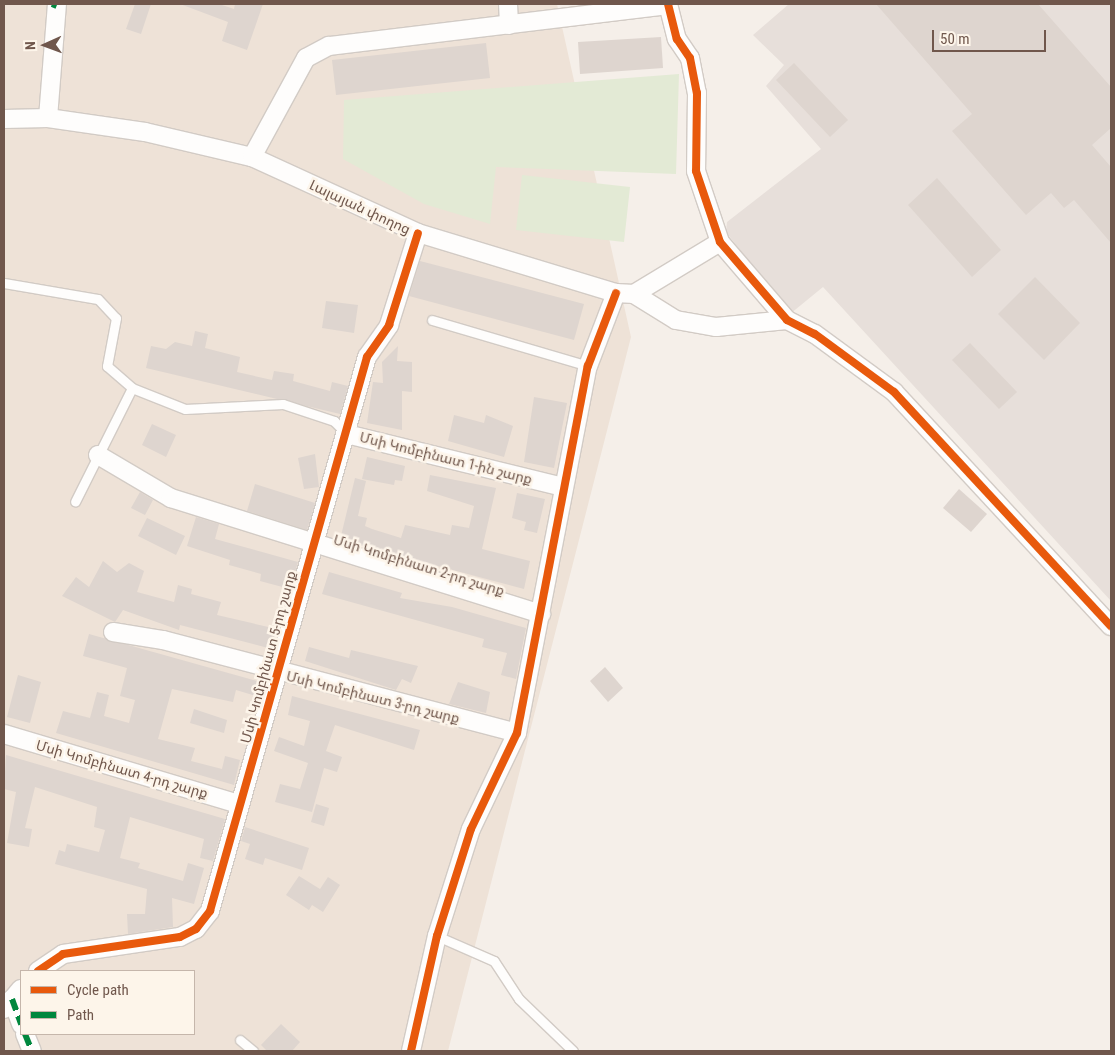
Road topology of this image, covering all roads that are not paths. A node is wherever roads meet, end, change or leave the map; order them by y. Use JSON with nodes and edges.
{"nodes":[{"id":1,"x":55,"y":4,"type":"edge"},
{"id":2,"x":508,"y":4,"type":"edge"},
{"id":3,"x":668,"y":4,"type":"edge"},
{"id":4,"x":509,"y":25,"type":"junction"},
{"id":5,"x":48,"y":118,"type":"junction"},
{"id":6,"x":4,"y":119,"type":"edge"},
{"id":7,"x":252,"y":157,"type":"junction"},
{"id":8,"x":418,"y":233,"type":"junction"},
{"id":9,"x":723,"y":237,"type":"junction"},
{"id":10,"x":4,"y":282,"type":"edge"},
{"id":11,"x":616,"y":293,"type":"junction"},
{"id":12,"x":634,"y":294,"type":"junction"},
{"id":13,"x":432,"y":320,"type":"dead end"},
{"id":14,"x":787,"y":320,"type":"junction"},
{"id":15,"x":588,"y":366,"type":"junction"},
{"id":16,"x":132,"y":388,"type":"junction"},
{"id":17,"x":346,"y":434,"type":"junction"},
{"id":18,"x":98,"y":456,"type":"junction"},
{"id":19,"x":562,"y":487,"type":"junction"},
{"id":20,"x":75,"y":502,"type":"dead end"},
{"id":21,"x":311,"y":546,"type":"junction"},
{"id":22,"x":541,"y":614,"type":"junction"},
{"id":23,"x":1111,"y":626,"type":"edge"},
{"id":24,"x":113,"y":632,"type":"dead end"},
{"id":25,"x":277,"y":673,"type":"junction"},
{"id":26,"x":517,"y":733,"type":"junction"},
{"id":27,"x":4,"y":734,"type":"edge"},
{"id":28,"x":240,"y":804,"type":"junction"},
{"id":29,"x":437,"y":936,"type":"junction"},
{"id":30,"x":39,"y":970,"type":"edge"},
{"id":31,"x":12,"y":999,"type":"edge"},
{"id":32,"x":20,"y":1021,"type":"edge"},
{"id":33,"x":25,"y":1035,"type":"edge"},
{"id":34,"x":240,"y":1040,"type":"dead end"},
{"id":35,"x":32,"y":1051,"type":"edge"},
{"id":36,"x":253,"y":1051,"type":"edge"},
{"id":37,"x":411,"y":1051,"type":"edge"},
{"id":38,"x":573,"y":1051,"type":"edge"}],
"edges":[{"from":1,"to":5,"type":"street"},
{"from":2,"to":4,"type":"street"},
{"from":3,"to":4,"type":"street"},
{"from":3,"to":9,"type":"street"},
{"from":4,"to":7,"type":"street"},
{"from":5,"to":6,"type":"street","name":"Լալայան փողոց"},
{"from":5,"to":7,"type":"street","name":"Լալայան փողոց"},
{"from":7,"to":8,"type":"street","name":"Լալայան փողոց"},
{"from":8,"to":11,"type":"street","name":"Լալայան փողոց"},
{"from":8,"to":17,"type":"street","name":"Մսի Կոմբինատ 5-րդ շարք"},
{"from":9,"to":12,"type":"street"},
{"from":9,"to":14,"type":"street"},
{"from":10,"to":16,"type":"lane","name":"Մսի Կոմբինատ 1-ին շարք"},
{"from":11,"to":12,"type":"street","name":"Լալայան փողոց"},
{"from":11,"to":15,"type":"street"},
{"from":12,"to":14,"type":"street"},
{"from":13,"to":15,"type":"lane"},
{"from":14,"to":23,"type":"street"},
{"from":15,"to":19,"type":"street"},
{"from":16,"to":17,"type":"lane","name":"Մսի Կոմբինատ 1-ին շարք"},
{"from":16,"to":18,"type":"lane"},
{"from":17,"to":19,"type":"street","name":"Մսի Կոմբինատ 1-ին շարք"},
{"from":17,"to":21,"type":"street","name":"Մսի Կոմբինատ 5-րդ շարք"},
{"from":18,"to":20,"type":"lane"},
{"from":18,"to":21,"type":"street","name":"Մսի Կոմբինատ 2-րդ շարք"},
{"from":19,"to":22,"type":"street"},
{"from":21,"to":22,"type":"street","name":"Մսի Կոմբինատ 2-րդ շարք"},
{"from":21,"to":25,"type":"street","name":"Մսի Կոմբինատ 5-րդ շարք"},
{"from":22,"to":26,"type":"street"},
{"from":24,"to":25,"type":"street","name":"Մսի Կոմբինատ 3-րդ շարք"},
{"from":25,"to":26,"type":"street","name":"Մսի Կոմբինատ 3-րդ շարք"},
{"from":25,"to":28,"type":"street","name":"Մսի Կոմբինատ 5-րդ շարք"},
{"from":26,"to":29,"type":"street"},
{"from":27,"to":28,"type":"street","name":"Մսի Կոմբինատ 4-րդ շարք"},
{"from":28,"to":30,"type":"street","name":"Մսի Կոմբինատ 5-րդ շարք"},
{"from":29,"to":37,"type":"street"},
{"from":29,"to":38,"type":"lane"},
{"from":31,"to":32,"type":"street"},
{"from":33,"to":35,"type":"street"},
{"from":34,"to":36,"type":"lane"}]}
